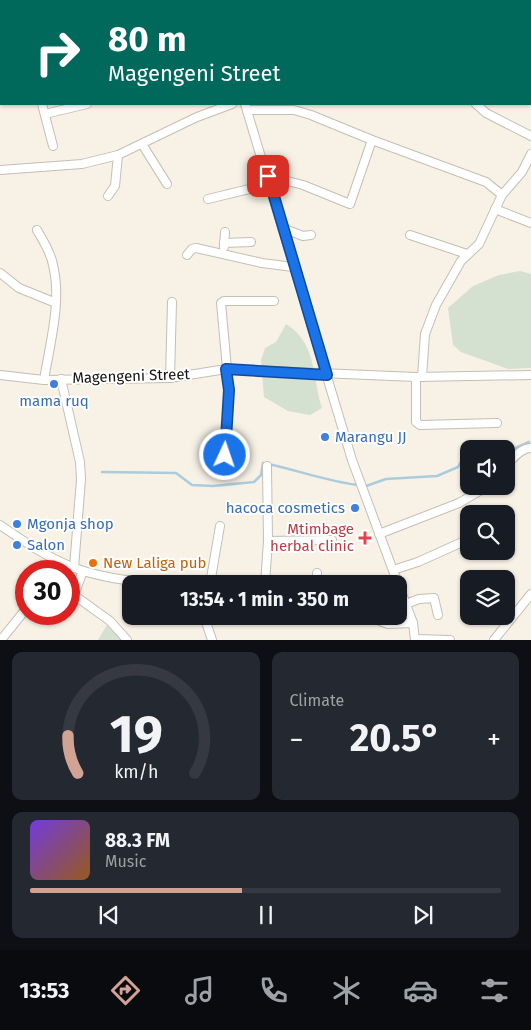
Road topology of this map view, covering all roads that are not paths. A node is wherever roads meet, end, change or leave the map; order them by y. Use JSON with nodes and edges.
{"nodes":[{"id":1,"x":42,"y":105,"type":"edge"},
{"id":2,"x":83,"y":105,"type":"edge"},
{"id":3,"x":229,"y":105,"type":"edge"},
{"id":4,"x":477,"y":105,"type":"edge"},
{"id":5,"x":246,"y":107,"type":"edge"},
{"id":6,"x":45,"y":114,"type":"junction"},
{"id":7,"x":531,"y":136,"type":"edge"},
{"id":8,"x":372,"y":140,"type":"junction"},
{"id":9,"x":142,"y":144,"type":"junction"},
{"id":10,"x":53,"y":146,"type":"dead end"},
{"id":11,"x":531,"y":154,"type":"edge"},
{"id":12,"x":118,"y":155,"type":"junction"},
{"id":13,"x":0,"y":170,"type":"edge"},
{"id":14,"x":269,"y":180,"type":"junction"},
{"id":15,"x":166,"y":184,"type":"dead end"},
{"id":16,"x":502,"y":195,"type":"junction"},
{"id":17,"x":108,"y":196,"type":"dead end"},
{"id":18,"x":208,"y":200,"type":"dead end"},
{"id":19,"x":495,"y":209,"type":"junction"},
{"id":20,"x":531,"y":224,"type":"edge"},
{"id":21,"x":282,"y":228,"type":"junction"},
{"id":22,"x":37,"y":230,"type":"dead end"},
{"id":23,"x":225,"y":232,"type":"dead end"},
{"id":24,"x":311,"y":235,"type":"dead end"},
{"id":25,"x":410,"y":235,"type":"dead end"},
{"id":26,"x":251,"y":242,"type":"dead end"},
{"id":27,"x":224,"y":243,"type":"junction"},
{"id":28,"x":224,"y":254,"type":"junction"},
{"id":29,"x":467,"y":254,"type":"junction"},
{"id":30,"x":187,"y":255,"type":"dead end"},
{"id":31,"x":293,"y":266,"type":"junction"},
{"id":32,"x":0,"y":273,"type":"edge"},
{"id":33,"x":274,"y":301,"type":"dead end"},
{"id":34,"x":172,"y":302,"type":"dead end"},
{"id":35,"x":56,"y":303,"type":"junction"},
{"id":36,"x":226,"y":369,"type":"junction"},
{"id":37,"x":0,"y":375,"type":"edge"},
{"id":38,"x":327,"y":375,"type":"junction"},
{"id":39,"x":531,"y":375,"type":"edge"},
{"id":40,"x":419,"y":377,"type":"junction"},
{"id":41,"x":170,"y":378,"type":"junction"},
{"id":42,"x":61,"y":379,"type":"junction"},
{"id":43,"x":44,"y":380,"type":"junction"},
{"id":44,"x":496,"y":423,"type":"dead end"},
{"id":45,"x":531,"y":448,"type":"edge"},
{"id":46,"x":225,"y":455,"type":"dead end"},
{"id":47,"x":515,"y":457,"type":"edge"},
{"id":48,"x":268,"y":466,"type":"dead end"},
{"id":49,"x":473,"y":495,"type":"edge"},
{"id":50,"x":0,"y":525,"type":"edge"},
{"id":51,"x":220,"y":526,"type":"dead end"},
{"id":52,"x":379,"y":534,"type":"junction"},
{"id":53,"x":332,"y":540,"type":"dead end"},
{"id":54,"x":268,"y":541,"type":"junction"},
{"id":55,"x":460,"y":543,"type":"edge"},
{"id":56,"x":54,"y":559,"type":"edge"},
{"id":57,"x":75,"y":560,"type":"edge"},
{"id":58,"x":80,"y":570,"type":"edge"},
{"id":59,"x":393,"y":570,"type":"junction"},
{"id":60,"x":83,"y":571,"type":"junction"},
{"id":61,"x":212,"y":575,"type":"edge"},
{"id":62,"x":266,"y":575,"type":"edge"},
{"id":63,"x":395,"y":575,"type":"edge"},
{"id":64,"x":122,"y":578,"type":"edge"},
{"id":65,"x":531,"y":594,"type":"edge"},
{"id":66,"x":407,"y":604,"type":"edge"},
{"id":67,"x":407,"y":607,"type":"edge"},
{"id":68,"x":438,"y":615,"type":"dead end"},
{"id":69,"x":15,"y":623,"type":"edge"},
{"id":70,"x":407,"y":623,"type":"edge"},
{"id":71,"x":412,"y":623,"type":"junction"},
{"id":72,"x":207,"y":625,"type":"edge"},
{"id":73,"x":1,"y":640,"type":"edge"},
{"id":74,"x":126,"y":640,"type":"edge"},
{"id":75,"x":212,"y":640,"type":"edge"},
{"id":76,"x":415,"y":640,"type":"edge"},
{"id":77,"x":450,"y":640,"type":"edge"},
{"id":78,"x":494,"y":640,"type":"edge"}],
"edges":[{"from":1,"to":6,"type":"street"},
{"from":2,"to":6,"type":"street"},
{"from":3,"to":9,"type":"street"},
{"from":4,"to":7,"type":"street"},
{"from":5,"to":8,"type":"street"},
{"from":5,"to":14,"type":"street"},
{"from":6,"to":10,"type":"street"},
{"from":8,"to":14,"type":"street"},
{"from":8,"to":16,"type":"street"},
{"from":9,"to":12,"type":"street"},
{"from":9,"to":15,"type":"street"},
{"from":11,"to":16,"type":"street"},
{"from":12,"to":13,"type":"street"},
{"from":12,"to":17,"type":"street"},
{"from":14,"to":18,"type":"street"},
{"from":14,"to":21,"type":"street"},
{"from":16,"to":19,"type":"street"},
{"from":19,"to":20,"type":"street"},
{"from":19,"to":29,"type":"street"},
{"from":21,"to":24,"type":"street"},
{"from":21,"to":31,"type":"street"},
{"from":22,"to":35,"type":"street"},
{"from":23,"to":27,"type":"street"},
{"from":25,"to":29,"type":"street"},
{"from":26,"to":27,"type":"street"},
{"from":27,"to":28,"type":"street"},
{"from":28,"to":30,"type":"street"},
{"from":28,"to":31,"type":"street"},
{"from":29,"to":40,"type":"street"},
{"from":31,"to":38,"type":"street"},
{"from":32,"to":35,"type":"street"},
{"from":33,"to":36,"type":"street"},
{"from":34,"to":41,"type":"street"},
{"from":35,"to":43,"type":"street"},
{"from":36,"to":38,"type":"street","name":"Magengeni Street"},
{"from":36,"to":41,"type":"street","name":"Magengeni Street"},
{"from":36,"to":46,"type":"street"},
{"from":37,"to":43,"type":"street","name":"Magengeni Street"},
{"from":38,"to":40,"type":"street","name":"Magengeni Street"},
{"from":38,"to":52,"type":"street"},
{"from":39,"to":40,"type":"street","name":"Magengeni Street"},
{"from":40,"to":44,"type":"street"},
{"from":41,"to":42,"type":"street","name":"Magengeni Street"},
{"from":42,"to":43,"type":"street","name":"Magengeni Street"},
{"from":42,"to":57,"type":"street"},
{"from":45,"to":47,"type":"street"},
{"from":48,"to":54,"type":"street"},
{"from":49,"to":52,"type":"street"},
{"from":50,"to":56,"type":"street"},
{"from":51,"to":61,"type":"street"},
{"from":52,"to":59,"type":"street"},
{"from":53,"to":54,"type":"street"},
{"from":54,"to":62,"type":"street"},
{"from":55,"to":59,"type":"street"},
{"from":58,"to":60,"type":"street"},
{"from":59,"to":63,"type":"street"},
{"from":60,"to":64,"type":"street"},
{"from":60,"to":74,"type":"street"},
{"from":65,"to":78,"type":"street"},
{"from":66,"to":68,"type":"street"},
{"from":67,"to":71,"type":"street"},
{"from":69,"to":73,"type":"street"},
{"from":70,"to":71,"type":"street"},
{"from":71,"to":76,"type":"street"},
{"from":72,"to":75,"type":"street"},
{"from":76,"to":77,"type":"street"}]}
